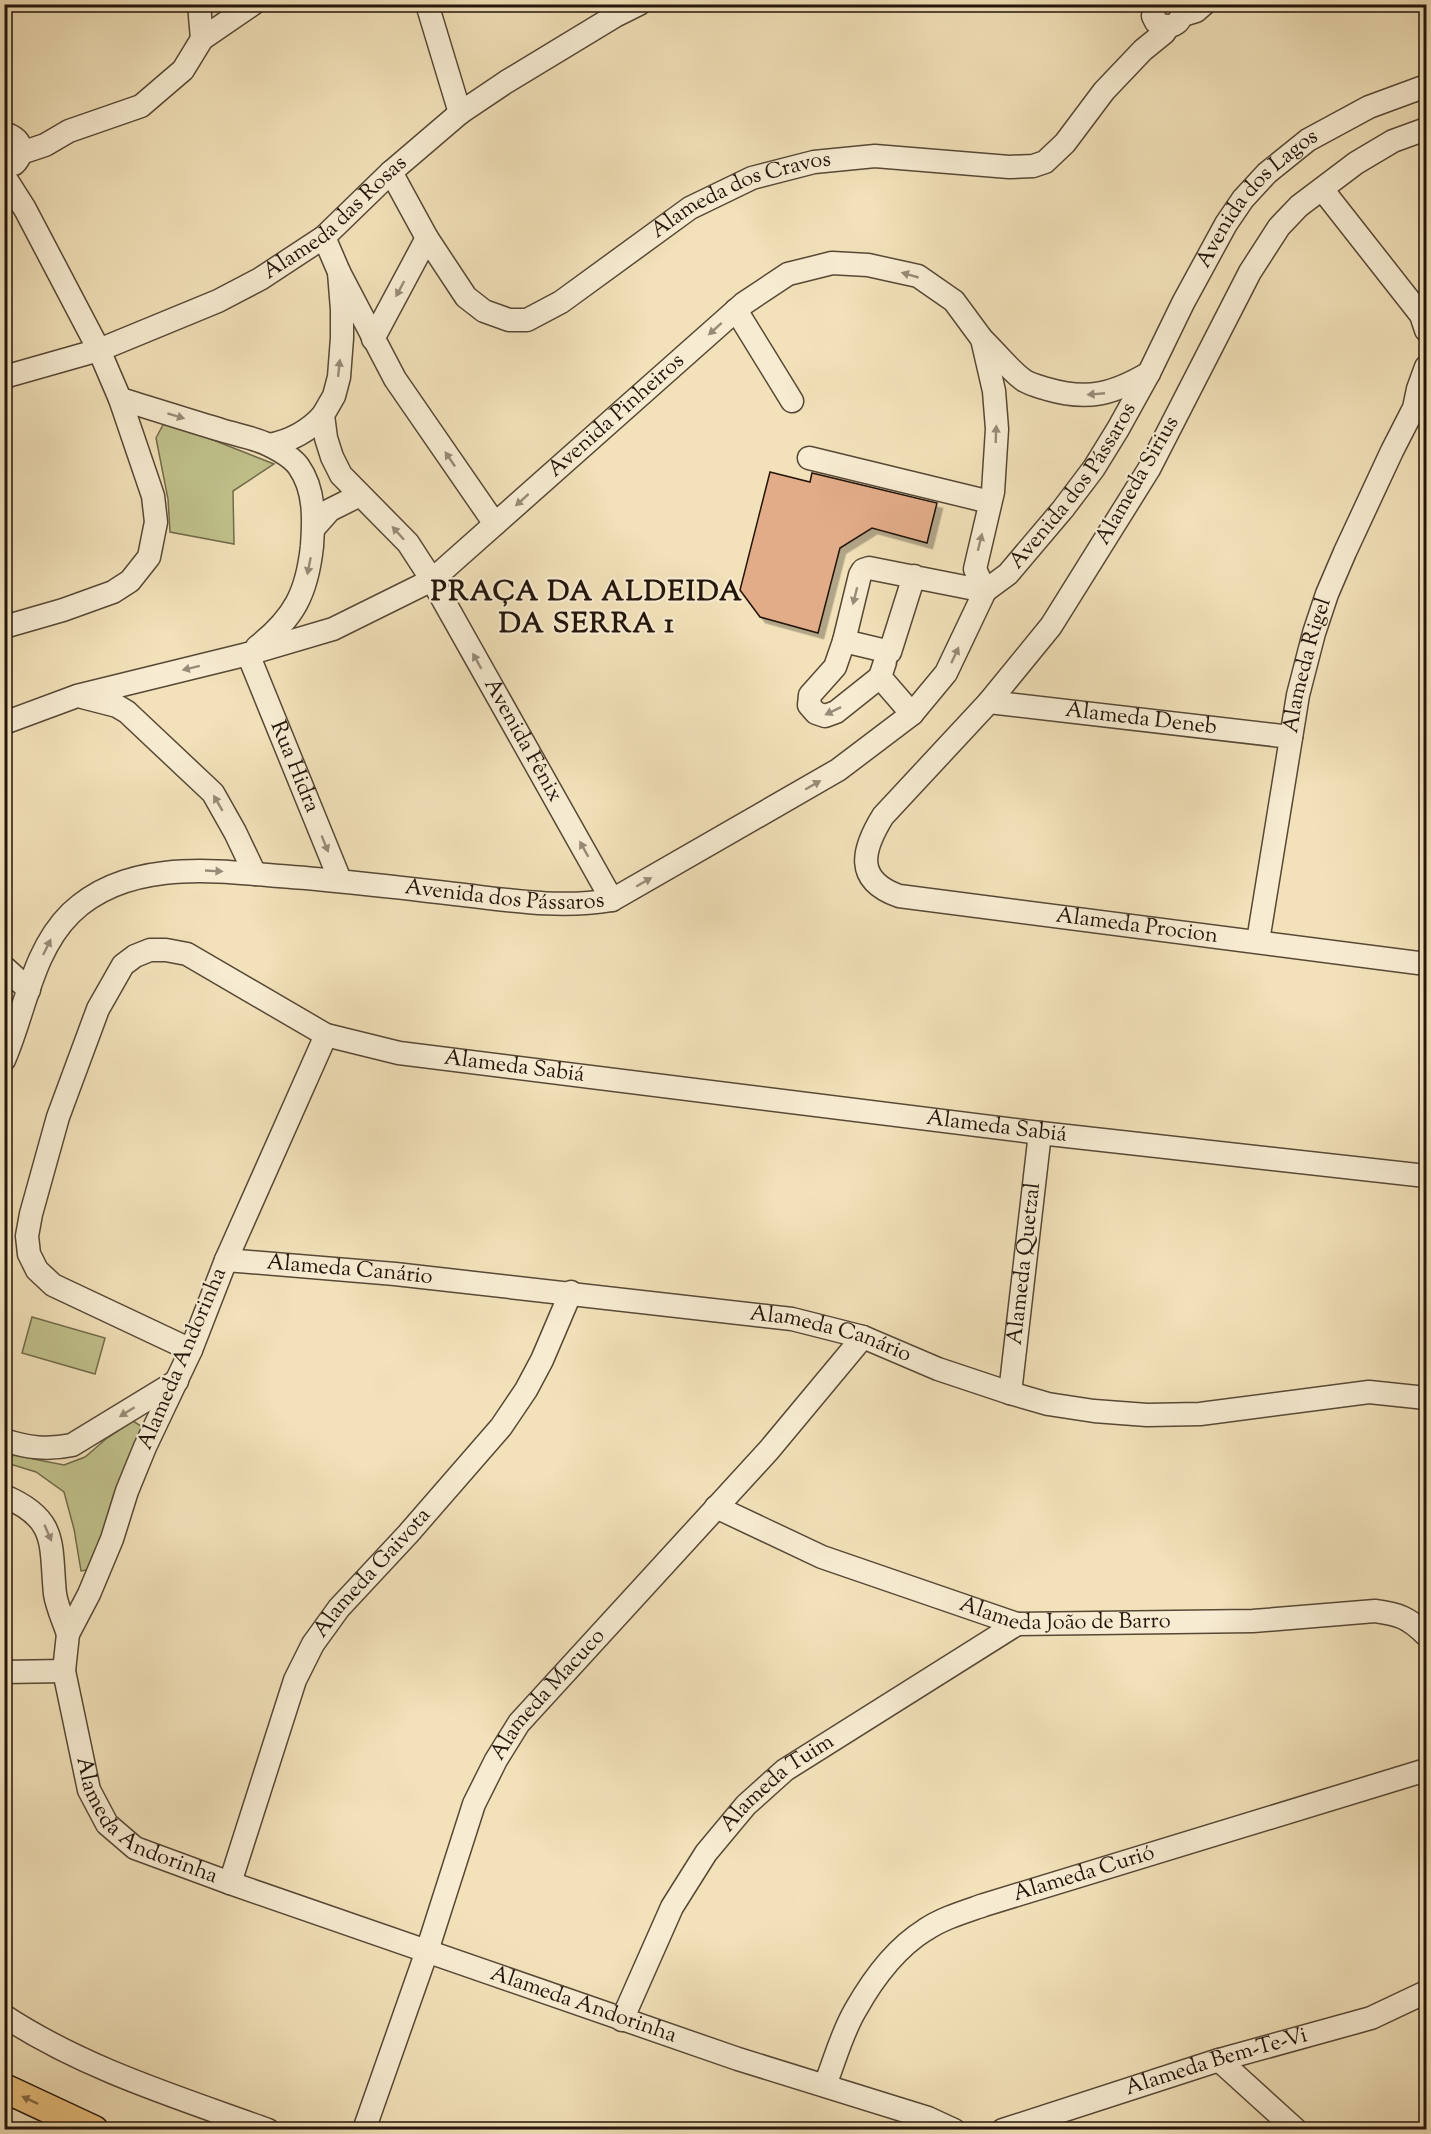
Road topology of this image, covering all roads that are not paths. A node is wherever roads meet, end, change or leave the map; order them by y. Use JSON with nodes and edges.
{"nodes":[{"id":1,"x":199,"y":4,"type":"edge"},
{"id":2,"x":253,"y":4,"type":"edge"},
{"id":3,"x":428,"y":4,"type":"edge"},
{"id":4,"x":639,"y":4,"type":"edge"},
{"id":5,"x":1204,"y":4,"type":"edge"},
{"id":6,"x":1163,"y":11,"type":"edge"},
{"id":7,"x":202,"y":39,"type":"junction"},
{"id":8,"x":1426,"y":86,"type":"edge"},
{"id":9,"x":460,"y":113,"type":"junction"},
{"id":10,"x":1426,"y":129,"type":"edge"},
{"id":11,"x":10,"y":149,"type":"edge"},
{"id":12,"x":391,"y":172,"type":"junction"},
{"id":13,"x":1322,"y":189,"type":"junction"},
{"id":14,"x":324,"y":237,"type":"junction"},
{"id":15,"x":427,"y":238,"type":"junction"},
{"id":16,"x":339,"y":272,"type":"junction"},
{"id":17,"x":736,"y":310,"type":"junction"},
{"id":18,"x":1425,"y":321,"type":"edge"},
{"id":19,"x":373,"y":339,"type":"junction"},
{"id":20,"x":982,"y":339,"type":"junction"},
{"id":21,"x":99,"y":350,"type":"junction"},
{"id":22,"x":1426,"y":368,"type":"edge"},
{"id":23,"x":1149,"y":373,"type":"junction"},
{"id":24,"x":4,"y":377,"type":"edge"},
{"id":25,"x":120,"y":399,"type":"junction"},
{"id":26,"x":792,"y":401,"type":"dead end"},
{"id":27,"x":1420,"y":401,"type":"edge"},
{"id":28,"x":323,"y":415,"type":"junction"},
{"id":29,"x":269,"y":445,"type":"junction"},
{"id":30,"x":809,"y":458,"type":"dead end"},
{"id":31,"x":360,"y":495,"type":"junction"},
{"id":32,"x":991,"y":497,"type":"junction"},
{"id":33,"x":495,"y":524,"type":"junction"},
{"id":34,"x":314,"y":528,"type":"junction"},
{"id":35,"x":914,"y":576,"type":"junction"},
{"id":36,"x":432,"y":580,"type":"junction"},
{"id":37,"x":985,"y":591,"type":"junction"},
{"id":38,"x":4,"y":627,"type":"edge"},
{"id":39,"x":844,"y":641,"type":"junction"},
{"id":40,"x":890,"y":652,"type":"junction"},
{"id":41,"x":248,"y":654,"type":"junction"},
{"id":42,"x":880,"y":677,"type":"junction"},
{"id":43,"x":77,"y":696,"type":"junction"},
{"id":44,"x":989,"y":702,"type":"junction"},
{"id":45,"x":912,"y":714,"type":"junction"},
{"id":46,"x":4,"y":723,"type":"edge"},
{"id":47,"x":1291,"y":737,"type":"junction"},
{"id":48,"x":865,"y":859,"type":"joint"},
{"id":49,"x":255,"y":874,"type":"junction"},
{"id":50,"x":340,"y":880,"type":"junction"},
{"id":51,"x":612,"y":900,"type":"junction"},
{"id":52,"x":1258,"y":941,"type":"junction"},
{"id":53,"x":1426,"y":964,"type":"edge"},
{"id":54,"x":4,"y":967,"type":"edge"},
{"id":55,"x":29,"y":990,"type":"junction"},
{"id":56,"x":326,"y":1035,"type":"junction"},
{"id":57,"x":4,"y":1060,"type":"edge"},
{"id":58,"x":1040,"y":1133,"type":"junction"},
{"id":59,"x":1426,"y":1176,"type":"edge"},
{"id":60,"x":226,"y":1260,"type":"junction"},
{"id":61,"x":571,"y":1292,"type":"junction"},
{"id":62,"x":863,"y":1337,"type":"junction"},
{"id":63,"x":191,"y":1350,"type":"junction"},
{"id":64,"x":177,"y":1382,"type":"junction"},
{"id":65,"x":1010,"y":1393,"type":"junction"},
{"id":66,"x":1426,"y":1398,"type":"edge"},
{"id":67,"x":4,"y":1440,"type":"edge"},
{"id":68,"x":4,"y":1496,"type":"edge"},
{"id":69,"x":716,"y":1508,"type":"junction"},
{"id":70,"x":89,"y":1594,"type":"junction"},
{"id":71,"x":55,"y":1597,"type":"junction"},
{"id":72,"x":1017,"y":1624,"type":"junction"},
{"id":73,"x":68,"y":1634,"type":"junction"},
{"id":74,"x":1426,"y":1635,"type":"edge"},
{"id":75,"x":64,"y":1671,"type":"junction"},
{"id":76,"x":4,"y":1672,"type":"edge"},
{"id":77,"x":1426,"y":1770,"type":"edge"},
{"id":78,"x":230,"y":1883,"type":"junction"},
{"id":79,"x":427,"y":1951,"type":"junction"},
{"id":80,"x":1426,"y":1992,"type":"edge"},
{"id":81,"x":4,"y":2016,"type":"edge"},
{"id":82,"x":622,"y":2020,"type":"junction"},
{"id":83,"x":1219,"y":2060,"type":"junction"},
{"id":84,"x":825,"y":2085,"type":"junction"},
{"id":85,"x":4,"y":2088,"type":"edge"},
{"id":86,"x":94,"y":2130,"type":"edge"},
{"id":87,"x":268,"y":2130,"type":"edge"},
{"id":88,"x":364,"y":2130,"type":"edge"},
{"id":89,"x":954,"y":2130,"type":"edge"},
{"id":90,"x":1004,"y":2130,"type":"edge"},
{"id":91,"x":1296,"y":2130,"type":"edge"}],
"edges":[{"from":1,"to":7,"type":"street"},
{"from":2,"to":7,"type":"street"},
{"from":3,"to":9,"type":"street"},
{"from":4,"to":9,"type":"street","name":"Alameda das Rosas"},
{"from":5,"to":6,"type":"street","name":"Alameda dos Cravos"},
{"from":6,"to":15,"type":"street","name":"Alameda dos Cravos"},
{"from":7,"to":11,"type":"street"},
{"from":8,"to":23,"type":"street","name":"Avenida dos Lagos"},
{"from":9,"to":12,"type":"street","name":"Alameda das Rosas"},
{"from":10,"to":13,"type":"street","name":"Alameda Sirius"},
{"from":11,"to":21,"type":"street"},
{"from":12,"to":14,"type":"street","name":"Alameda das Rosas"},
{"from":12,"to":15,"type":"street","name":"Alameda dos Cravos"},
{"from":13,"to":18,"type":"street"},
{"from":13,"to":44,"type":"street","name":"Alameda Sirius"},
{"from":14,"to":16,"type":"street"},
{"from":14,"to":21,"type":"street","name":"Alameda das Rosas"},
{"from":15,"to":19,"type":"street","one_way":true},
{"from":16,"to":19,"type":"street"},
{"from":28,"to":16,"type":"street","one_way":true},
{"from":20,"to":17,"type":"street","name":"Avenida Pinheiros","one_way":true},
{"from":17,"to":26,"type":"street"},
{"from":17,"to":33,"type":"street","name":"Avenida Pinheiros","one_way":true},
{"from":33,"to":19,"type":"street","one_way":true},
{"from":23,"to":20,"type":"street","name":"Avenida Pinheiros","one_way":true},
{"from":32,"to":20,"type":"street","name":"Avenida Pinheiros","one_way":true},
{"from":21,"to":24,"type":"street","name":"Alameda das Rosas"},
{"from":21,"to":25,"type":"street"},
{"from":22,"to":27,"type":"street","name":"Alameda Rigel"},
{"from":23,"to":37,"type":"street","name":"Avenida dos Pássaros"},
{"from":25,"to":29,"type":"street","one_way":true},
{"from":25,"to":38,"type":"street"},
{"from":27,"to":47,"type":"street","name":"Alameda Rigel"},
{"from":28,"to":29,"type":"street"},
{"from":28,"to":31,"type":"street","name":"Avenida Fênix"},
{"from":29,"to":34,"type":"street"},
{"from":30,"to":32,"type":"street"},
{"from":31,"to":34,"type":"street"},
{"from":36,"to":31,"type":"street","name":"Avenida Fênix","one_way":true},
{"from":37,"to":32,"type":"street","name":"Avenida dos Pássaros","one_way":true},
{"from":33,"to":36,"type":"street","name":"Avenida Pinheiros"},
{"from":34,"to":41,"type":"street","one_way":true},
{"from":35,"to":37,"type":"street"},
{"from":35,"to":39,"type":"street","one_way":true},
{"from":35,"to":40,"type":"street"},
{"from":36,"to":41,"type":"street","name":"Avenida Pinheiros"},
{"from":51,"to":36,"type":"street","name":"Avenida Fênix","one_way":true},
{"from":45,"to":37,"type":"street","name":"Avenida dos Pássaros","one_way":true},
{"from":39,"to":40,"type":"street"},
{"from":42,"to":39,"type":"street","one_way":true},
{"from":40,"to":42,"type":"street"},
{"from":41,"to":43,"type":"street","one_way":true},
{"from":41,"to":50,"type":"street","name":"Rua Hidra","one_way":true},
{"from":42,"to":45,"type":"street"},
{"from":43,"to":46,"type":"street"},
{"from":49,"to":43,"type":"street","one_way":true},
{"from":44,"to":47,"type":"street","name":"Alameda Deneb"},
{"from":44,"to":48,"type":"street","name":"Alameda Sirius"},
{"from":51,"to":45,"type":"street","name":"Avenida dos Pássaros","one_way":true},
{"from":47,"to":52,"type":"street","name":"Alameda Rigel"},
{"from":48,"to":52,"type":"street","name":"Alameda Procion"},
{"from":49,"to":50,"type":"street","name":"Avenida dos Pássaros"},
{"from":55,"to":49,"type":"street","name":"Avenida dos Pássaros","one_way":true},
{"from":50,"to":51,"type":"street","name":"Avenida dos Pássaros"},
{"from":52,"to":53,"type":"street","name":"Alameda Procion"},
{"from":54,"to":55,"type":"street"},
{"from":55,"to":57,"type":"street","name":"Avenida dos Pássaros"},
{"from":56,"to":58,"type":"street","name":"Alameda Sabiá"},
{"from":56,"to":60,"type":"street","name":"Alameda Andorinha"},
{"from":56,"to":63,"type":"street","name":"Alameda Sabiá"},
{"from":58,"to":59,"type":"street","name":"Alameda Sabiá"},
{"from":58,"to":65,"type":"street","name":"Alameda Quetzal"},
{"from":60,"to":61,"type":"street","name":"Alameda Canário"},
{"from":60,"to":63,"type":"street","name":"Alameda Andorinha"},
{"from":61,"to":62,"type":"street","name":"Alameda Canário"},
{"from":61,"to":78,"type":"street","name":"Alameda Gaivota"},
{"from":62,"to":65,"type":"street","name":"Alameda Canário"},
{"from":62,"to":69,"type":"street","name":"Alameda Macuco"},
{"from":63,"to":64,"type":"street","name":"Alameda Andorinha"},
{"from":64,"to":67,"type":"street","one_way":true},
{"from":64,"to":70,"type":"street","name":"Alameda Andorinha"},
{"from":65,"to":66,"type":"street","name":"Alameda Canário"},
{"from":68,"to":71,"type":"street","one_way":true},
{"from":69,"to":72,"type":"street","name":"Alameda João de Barro"},
{"from":69,"to":79,"type":"street","name":"Alameda Macuco"},
{"from":70,"to":71,"type":"street"},
{"from":70,"to":73,"type":"street","name":"Alameda Andorinha"},
{"from":71,"to":73,"type":"street"},
{"from":72,"to":74,"type":"street","name":"Alameda João de Barro"},
{"from":72,"to":82,"type":"street","name":"Alameda Tuim"},
{"from":73,"to":75,"type":"street","name":"Alameda Andorinha"},
{"from":75,"to":76,"type":"street"},
{"from":75,"to":78,"type":"street","name":"Alameda Andorinha"},
{"from":77,"to":84,"type":"street","name":"Alameda Curió"},
{"from":78,"to":79,"type":"street","name":"Alameda Andorinha"},
{"from":79,"to":82,"type":"street","name":"Alameda Andorinha"},
{"from":79,"to":88,"type":"street","name":"Alameda Macuco"},
{"from":80,"to":83,"type":"street","name":"Alameda Bem-Te-Vi"},
{"from":81,"to":87,"type":"street"},
{"from":82,"to":84,"type":"street","name":"Alameda Andorinha"},
{"from":83,"to":90,"type":"street","name":"Alameda Bem-Te-Vi"},
{"from":83,"to":91,"type":"street"},
{"from":84,"to":89,"type":"street","name":"Alameda Andorinha"},
{"from":86,"to":85,"type":"main road","one_way":true}]}
